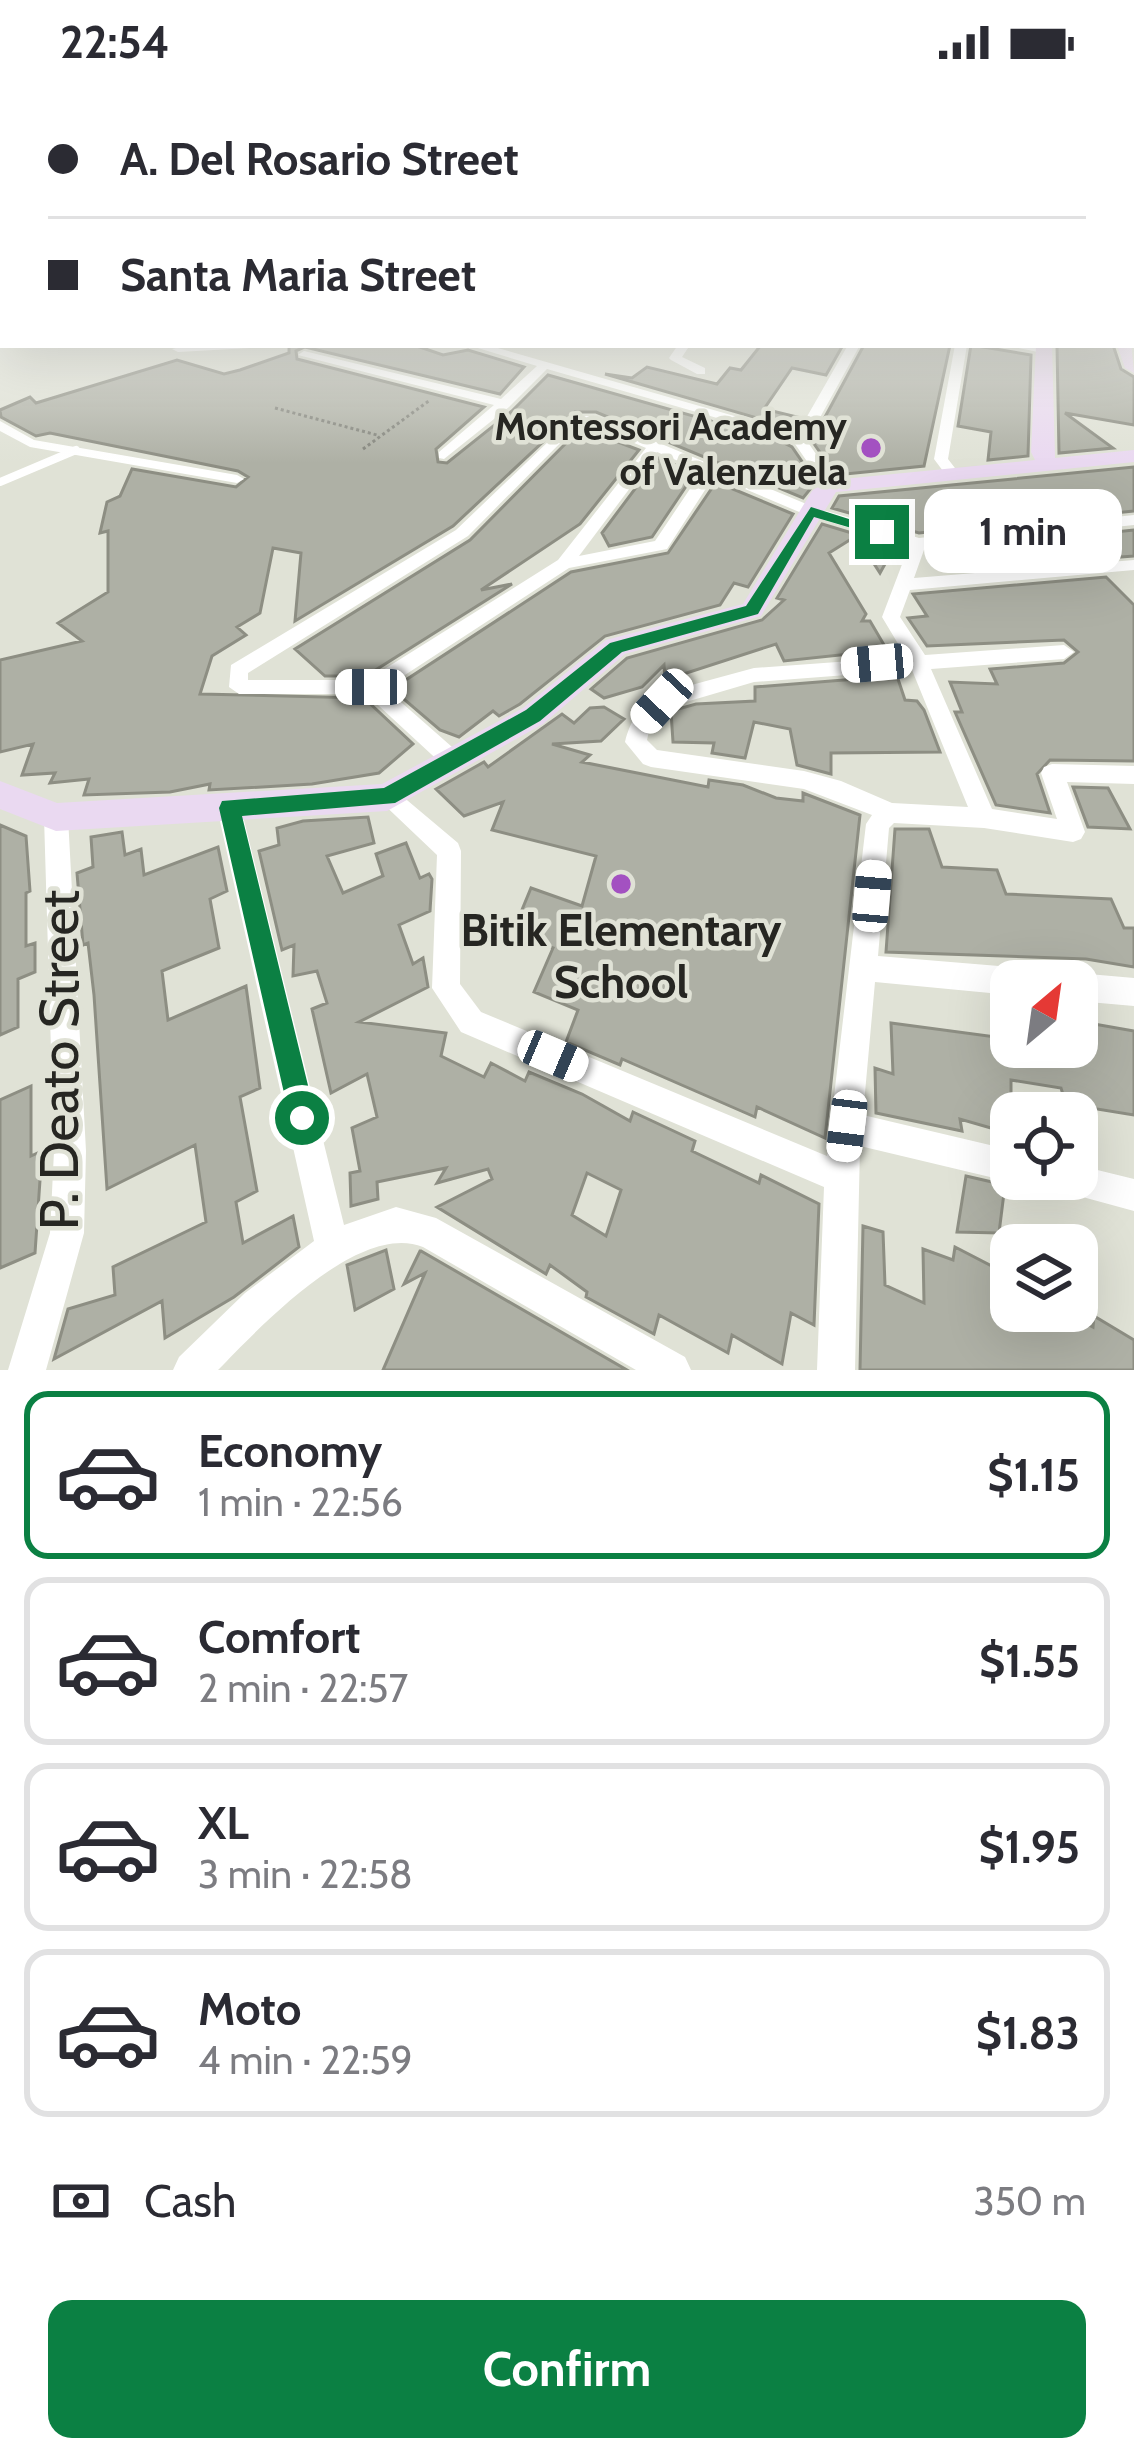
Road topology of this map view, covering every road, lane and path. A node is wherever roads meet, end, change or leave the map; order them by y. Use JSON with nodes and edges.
{"nodes":[{"id":1,"x":196,"y":348,"type":"edge"},
{"id":2,"x":483,"y":348,"type":"edge"},
{"id":3,"x":682,"y":348,"type":"edge"},
{"id":4,"x":852,"y":348,"type":"edge"},
{"id":5,"x":960,"y":348,"type":"edge"},
{"id":6,"x":1044,"y":348,"type":"edge"},
{"id":7,"x":178,"y":349,"type":"dead end"},
{"id":8,"x":304,"y":355,"type":"dead end"},
{"id":9,"x":543,"y":367,"type":"junction"},
{"id":10,"x":701,"y":371,"type":"dead end"},
{"id":11,"x":445,"y":391,"type":"junction"},
{"id":12,"x":504,"y":404,"type":"junction"},
{"id":13,"x":275,"y":408,"type":"dead end"},
{"id":14,"x":0,"y":425,"type":"edge"},
{"id":15,"x":376,"y":435,"type":"junction"},
{"id":16,"x":800,"y":441,"type":"junction"},
{"id":17,"x":654,"y":447,"type":"junction"},
{"id":18,"x":363,"y":449,"type":"dead end"},
{"id":19,"x":76,"y":450,"type":"junction"},
{"id":20,"x":444,"y":455,"type":"dead end"},
{"id":21,"x":1134,"y":455,"type":"edge"},
{"id":22,"x":1047,"y":462,"type":"junction"},
{"id":23,"x":710,"y":471,"type":"junction"},
{"id":24,"x":952,"y":472,"type":"junction"},
{"id":25,"x":237,"y":478,"type":"dead end"},
{"id":26,"x":0,"y":482,"type":"edge"},
{"id":27,"x":831,"y":486,"type":"junction"},
{"id":28,"x":811,"y":511,"type":"junction"},
{"id":29,"x":1134,"y":520,"type":"edge"},
{"id":30,"x":918,"y":543,"type":"junction"},
{"id":31,"x":564,"y":564,"type":"junction"},
{"id":32,"x":1134,"y":565,"type":"edge"},
{"id":33,"x":902,"y":585,"type":"junction"},
{"id":34,"x":1064,"y":652,"type":"dead end"},
{"id":35,"x":918,"y":660,"type":"junction"},
{"id":36,"x":371,"y":687,"type":"junction"},
{"id":37,"x":452,"y":760,"type":"junction"},
{"id":38,"x":1134,"y":775,"type":"edge"},
{"id":39,"x":0,"y":795,"type":"edge"},
{"id":40,"x":387,"y":797,"type":"junction"},
{"id":41,"x":229,"y":808,"type":"junction"},
{"id":42,"x":889,"y":812,"type":"junction"},
{"id":43,"x":56,"y":817,"type":"junction"},
{"id":44,"x":984,"y":818,"type":"junction"},
{"id":45,"x":866,"y":968,"type":"junction"},
{"id":46,"x":990,"y":979,"type":"edge"},
{"id":47,"x":1098,"y":989,"type":"edge"},
{"id":48,"x":1134,"y":992,"type":"edge"},
{"id":49,"x":847,"y":1126,"type":"junction"},
{"id":50,"x":990,"y":1161,"type":"edge"},
{"id":51,"x":841,"y":1178,"type":"junction"},
{"id":52,"x":1098,"y":1186,"type":"edge"},
{"id":53,"x":1134,"y":1195,"type":"edge"},
{"id":54,"x":334,"y":1250,"type":"junction"},
{"id":55,"x":27,"y":1370,"type":"edge"},
{"id":56,"x":192,"y":1370,"type":"edge"},
{"id":57,"x":672,"y":1370,"type":"edge"},
{"id":58,"x":836,"y":1370,"type":"edge"}],
"edges":[{"from":1,"to":7,"type":"street"},
{"from":2,"to":9,"type":"street"},
{"from":3,"to":10,"type":"street"},
{"from":4,"to":16,"type":"street"},
{"from":5,"to":24,"type":"street"},
{"from":6,"to":22,"type":"street"},
{"from":8,"to":11,"type":"street"},
{"from":9,"to":12,"type":"street"},
{"from":9,"to":16,"type":"street"},
{"from":11,"to":12,"type":"street"},
{"from":11,"to":15,"type":"path"},
{"from":12,"to":20,"type":"street"},
{"from":13,"to":15,"type":"path"},
{"from":14,"to":19,"type":"street"},
{"from":15,"to":18,"type":"path"},
{"from":16,"to":27,"type":"street"},
{"from":17,"to":23,"type":"street"},
{"from":17,"to":31,"type":"street"},
{"from":17,"to":36,"type":"street"},
{"from":19,"to":25,"type":"street"},
{"from":19,"to":26,"type":"lane"},
{"from":21,"to":22,"type":"street"},
{"from":22,"to":24,"type":"street"},
{"from":23,"to":28,"type":"street"},
{"from":23,"to":31,"type":"street"},
{"from":24,"to":27,"type":"street"},
{"from":27,"to":28,"type":"street"},
{"from":28,"to":30,"type":"street"},
{"from":28,"to":37,"type":"street"},
{"from":29,"to":30,"type":"street"},
{"from":30,"to":33,"type":"street"},
{"from":31,"to":36,"type":"street"},
{"from":32,"to":33,"type":"street"},
{"from":33,"to":35,"type":"street"},
{"from":34,"to":35,"type":"street"},
{"from":35,"to":42,"type":"street"},
{"from":35,"to":44,"type":"street"},
{"from":36,"to":37,"type":"street"},
{"from":37,"to":40,"type":"street"},
{"from":38,"to":44,"type":"street"},
{"from":39,"to":43,"type":"street"},
{"from":40,"to":41,"type":"street"},
{"from":40,"to":51,"type":"street"},
{"from":41,"to":43,"type":"street"},
{"from":41,"to":54,"type":"street"},
{"from":42,"to":44,"type":"street"},
{"from":42,"to":45,"type":"street"},
{"from":43,"to":55,"type":"street","name":"P. Deato Street"},
{"from":45,"to":46,"type":"street"},
{"from":45,"to":49,"type":"street"},
{"from":47,"to":48,"type":"street"},
{"from":49,"to":50,"type":"street"},
{"from":49,"to":51,"type":"street"},
{"from":51,"to":58,"type":"street"},
{"from":52,"to":53,"type":"street"},
{"from":54,"to":56,"type":"street"},
{"from":54,"to":57,"type":"street"}]}
